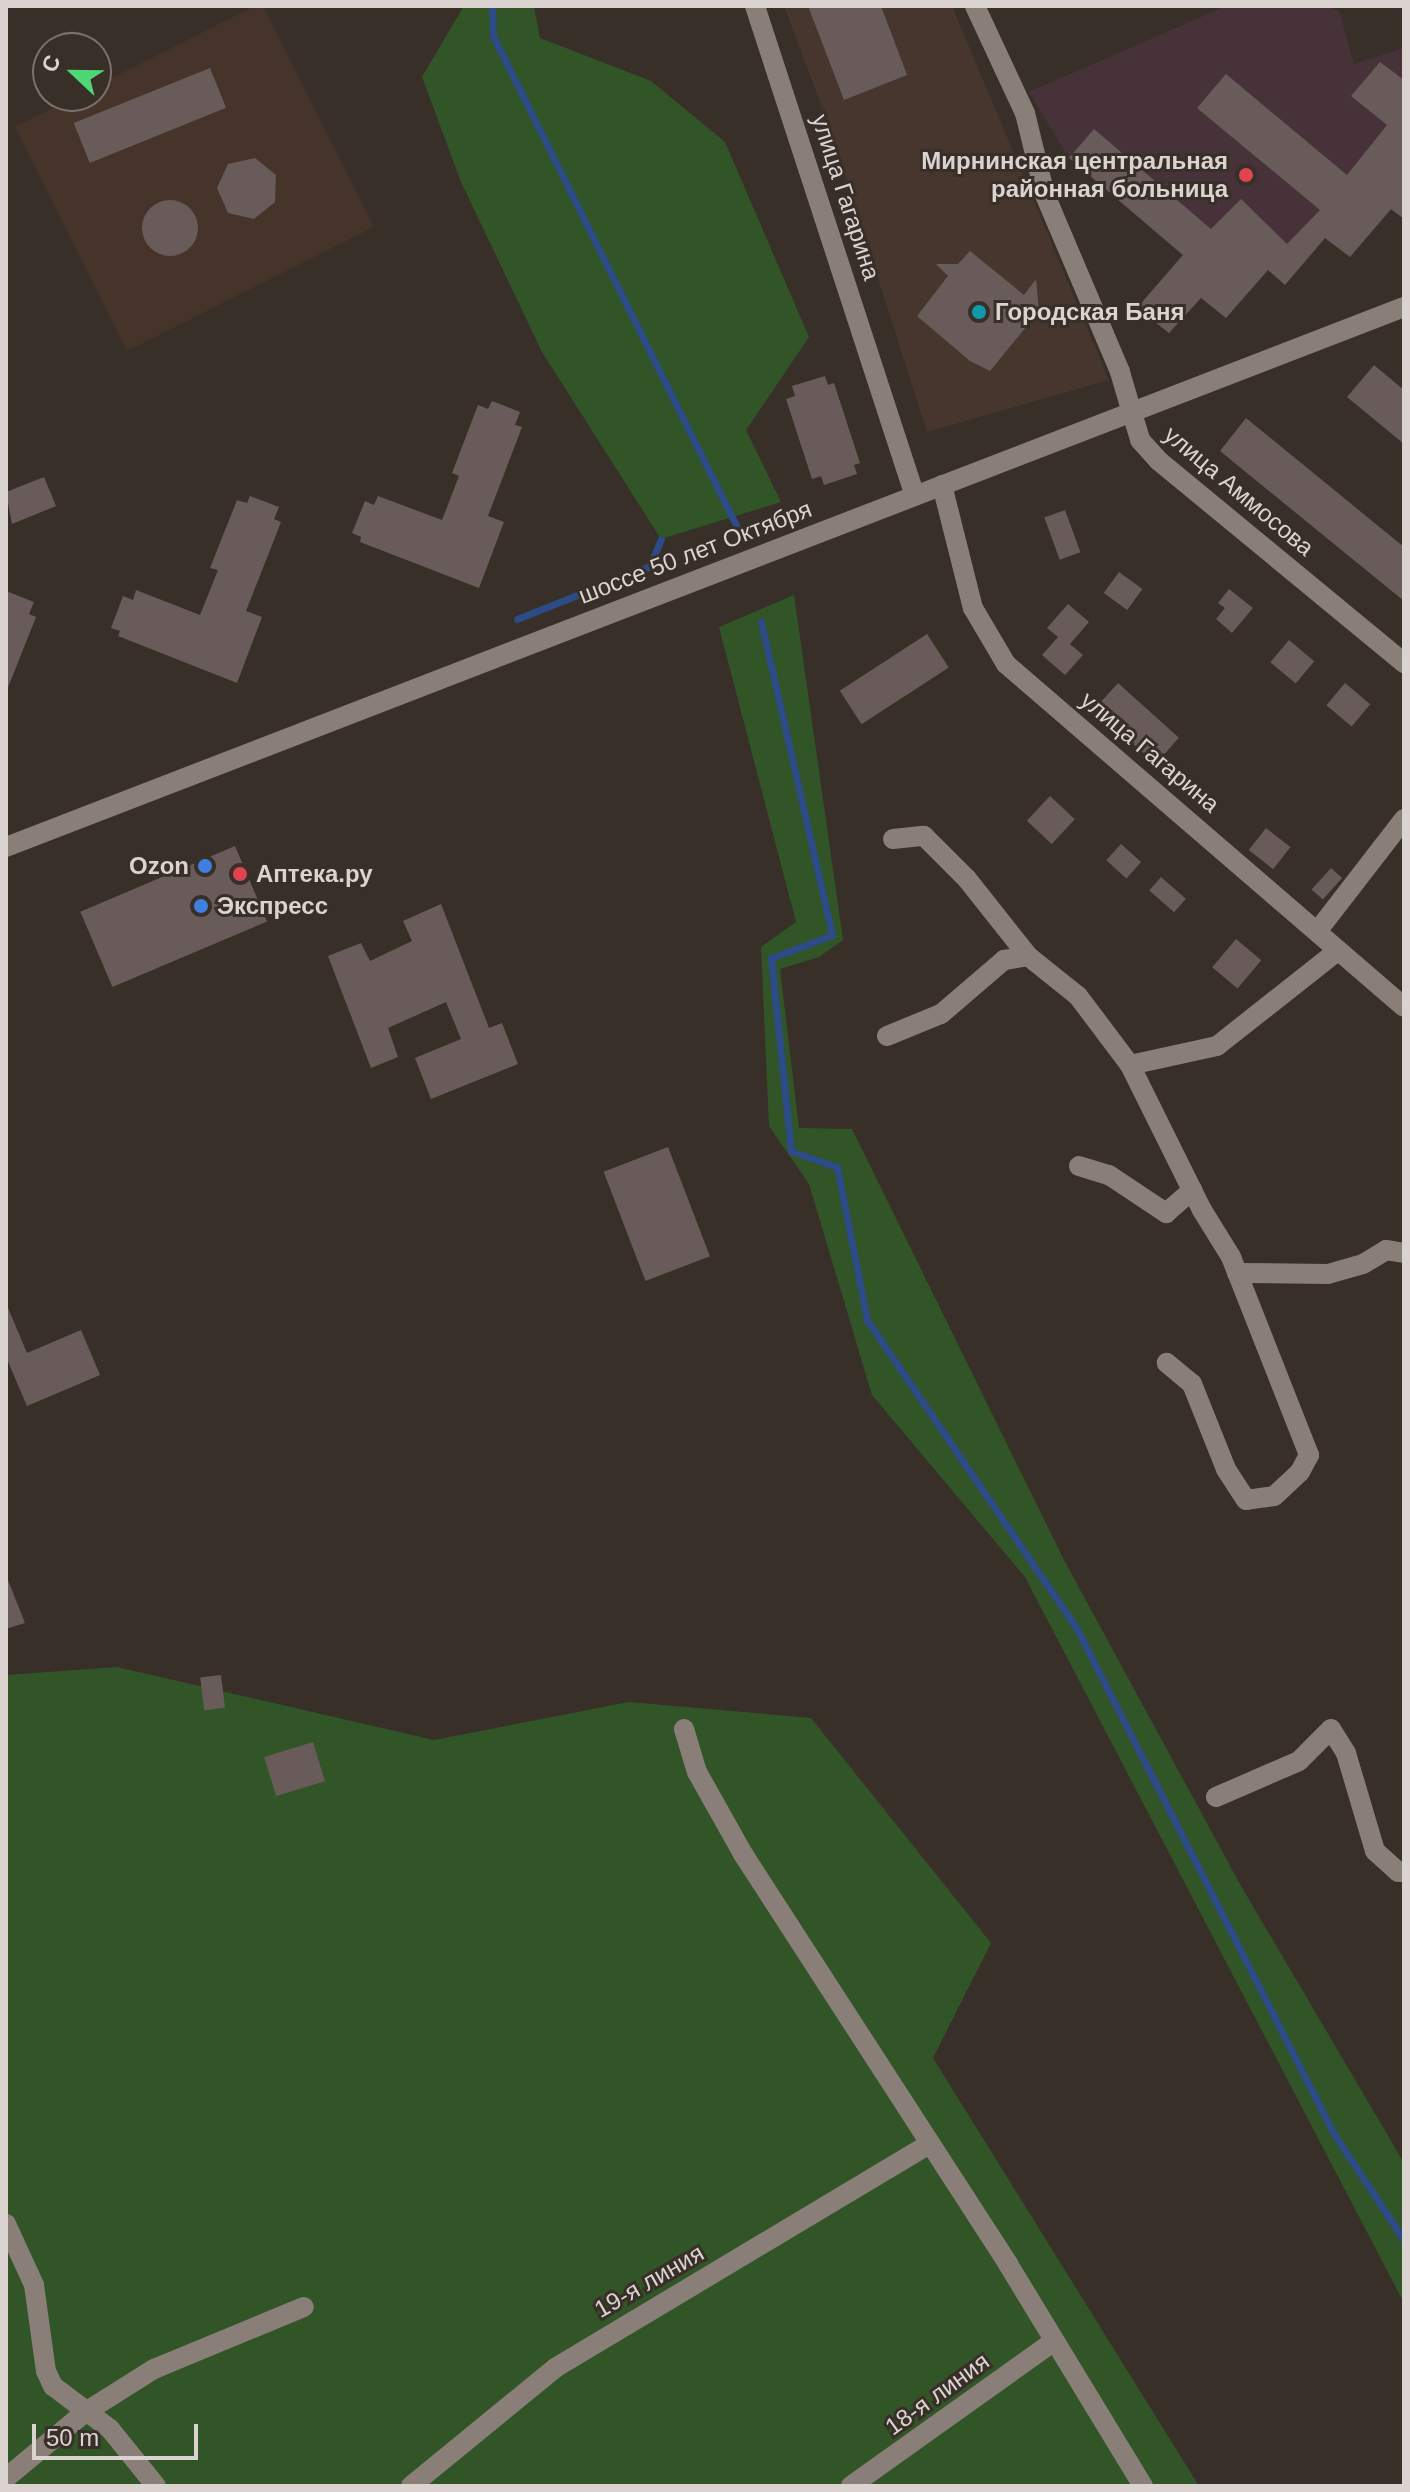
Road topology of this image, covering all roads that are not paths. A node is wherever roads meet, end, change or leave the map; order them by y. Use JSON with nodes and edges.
{"nodes":[{"id":1,"x":755,"y":6,"type":"edge"},
{"id":2,"x":975,"y":6,"type":"edge"},
{"id":3,"x":1404,"y":307,"type":"edge"},
{"id":4,"x":1132,"y":413,"type":"junction"},
{"id":5,"x":942,"y":485,"type":"junction"},
{"id":6,"x":915,"y":496,"type":"junction"},
{"id":7,"x":1404,"y":663,"type":"edge"},
{"id":8,"x":1404,"y":819,"type":"edge"},
{"id":9,"x":893,"y":839,"type":"dead end"},
{"id":10,"x":6,"y":847,"type":"edge"},
{"id":11,"x":1319,"y":929,"type":"junction"},
{"id":12,"x":1336,"y":952,"type":"junction"},
{"id":13,"x":1028,"y":956,"type":"junction"},
{"id":14,"x":1404,"y":1007,"type":"edge"},
{"id":15,"x":887,"y":1036,"type":"dead end"},
{"id":16,"x":1130,"y":1065,"type":"junction"},
{"id":17,"x":1079,"y":1166,"type":"dead end"},
{"id":18,"x":1192,"y":1190,"type":"junction"},
{"id":19,"x":1404,"y":1253,"type":"edge"},
{"id":20,"x":1237,"y":1273,"type":"junction"},
{"id":21,"x":1167,"y":1363,"type":"dead end"},
{"id":22,"x":684,"y":1729,"type":"dead end"},
{"id":23,"x":1216,"y":1797,"type":"dead end"},
{"id":24,"x":1404,"y":1872,"type":"edge"},
{"id":25,"x":930,"y":2144,"type":"junction"},
{"id":26,"x":6,"y":2224,"type":"edge"},
{"id":27,"x":304,"y":2307,"type":"dead end"},
{"id":28,"x":1053,"y":2342,"type":"junction"},
{"id":29,"x":84,"y":2413,"type":"junction"},
{"id":30,"x":6,"y":2478,"type":"edge"},
{"id":31,"x":156,"y":2486,"type":"edge"},
{"id":32,"x":411,"y":2486,"type":"edge"},
{"id":33,"x":851,"y":2486,"type":"edge"},
{"id":34,"x":1143,"y":2486,"type":"edge"}],
"edges":[{"from":1,"to":6,"type":"street","name":"улица Гагарина"},
{"from":2,"to":4,"type":"street","name":"улица Аммосова"},
{"from":3,"to":4,"type":"street","name":"шоссе 50 лет Октября"},
{"from":4,"to":5,"type":"street","name":"шоссе 50 лет Октября"},
{"from":4,"to":7,"type":"street","name":"улица Аммосова"},
{"from":5,"to":6,"type":"street","name":"шоссе 50 лет Октября"},
{"from":5,"to":11,"type":"street","name":"улица Гагарина"},
{"from":6,"to":10,"type":"street","name":"шоссе 50 лет Октября"},
{"from":8,"to":11,"type":"street"},
{"from":9,"to":13,"type":"street"},
{"from":11,"to":12,"type":"street","name":"улица Гагарина"},
{"from":12,"to":14,"type":"street","name":"улица Гагарина"},
{"from":12,"to":16,"type":"street"},
{"from":13,"to":15,"type":"street"},
{"from":13,"to":16,"type":"street"},
{"from":16,"to":18,"type":"street"},
{"from":17,"to":18,"type":"street"},
{"from":18,"to":20,"type":"street"},
{"from":19,"to":20,"type":"street"},
{"from":20,"to":21,"type":"street"},
{"from":22,"to":25,"type":"street"},
{"from":23,"to":24,"type":"street"},
{"from":25,"to":28,"type":"street"},
{"from":25,"to":32,"type":"street","name":"19-я линия"},
{"from":26,"to":29,"type":"street"},
{"from":27,"to":29,"type":"street"},
{"from":28,"to":33,"type":"street","name":"18-я линия"},
{"from":28,"to":34,"type":"street"},
{"from":29,"to":30,"type":"street"},
{"from":29,"to":31,"type":"street"}]}
